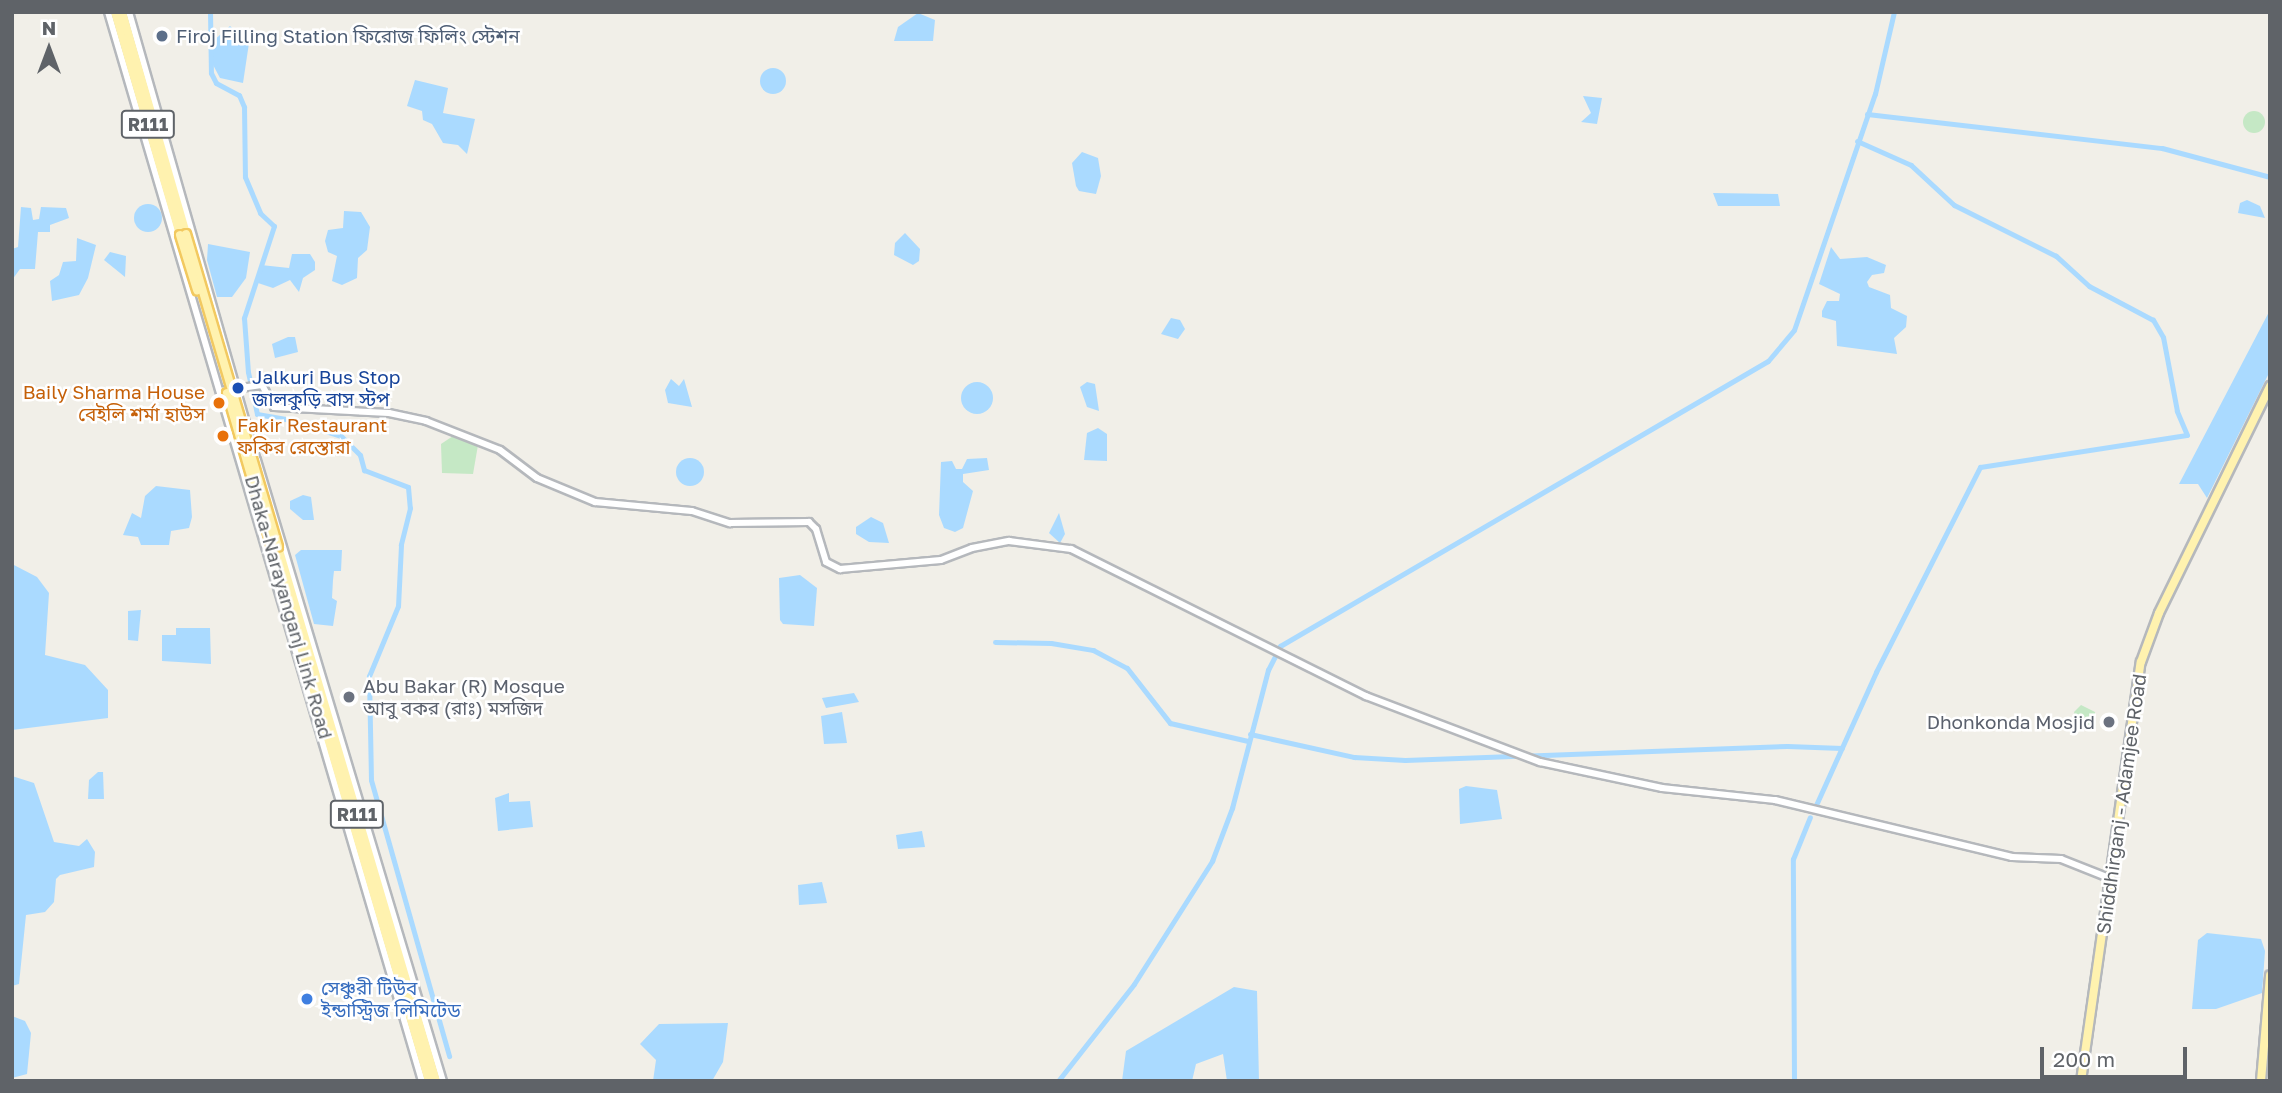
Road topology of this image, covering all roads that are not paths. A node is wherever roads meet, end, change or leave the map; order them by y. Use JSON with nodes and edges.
{"nodes":[{"id":1,"x":107,"y":12,"type":"edge"},
{"id":2,"x":115,"y":12,"type":"edge"},
{"id":3,"x":122,"y":12,"type":"edge"},
{"id":4,"x":130,"y":12,"type":"edge"},
{"id":5,"x":139,"y":81,"type":"junction"},
{"id":6,"x":177,"y":213,"type":"junction"},
{"id":7,"x":2270,"y":386,"type":"edge"},
{"id":8,"x":237,"y":387,"type":"junction"},
{"id":9,"x":220,"y":391,"type":"junction"},
{"id":10,"x":281,"y":570,"type":"junction"},
{"id":11,"x":2109,"y":878,"type":"junction"},
{"id":12,"x":2270,"y":975,"type":"edge"},
{"id":13,"x":422,"y":1081,"type":"edge"},
{"id":14,"x":429,"y":1081,"type":"edge"},
{"id":15,"x":436,"y":1081,"type":"edge"},
{"id":16,"x":443,"y":1081,"type":"edge"},
{"id":17,"x":2081,"y":1081,"type":"edge"},
{"id":18,"x":2261,"y":1081,"type":"edge"}],
"edges":[{"from":1,"to":5,"type":"street"},
{"from":2,"to":5,"type":"main road","name":"Dhaka-Narayanganj Link Road","number":"R111"},
{"from":3,"to":5,"type":"main road","name":"Dhaka-Narayanganj Link Road","number":"R111"},
{"from":4,"to":5,"type":"street"},
{"from":5,"to":6,"type":"main road","name":"Dhaka-Narayanganj Link Road","number":"R111"},
{"from":5,"to":6,"type":"street"},
{"from":6,"to":8,"type":"street"},
{"from":6,"to":9,"type":"street"},
{"from":6,"to":10,"type":"main road","name":"Dhaka-Narayanganj Link Road","number":"R111","bridge":true},
{"from":7,"to":11,"type":"main road","name":"Shiddhirganj - Adamjee Road"},
{"from":8,"to":9,"type":"street"},
{"from":8,"to":10,"type":"street"},
{"from":8,"to":11,"type":"street"},
{"from":9,"to":10,"type":"street"},
{"from":10,"to":13,"type":"street"},
{"from":10,"to":14,"type":"main road","name":"Dhaka-Narayanganj Link Road","number":"R111"},
{"from":10,"to":15,"type":"main road","name":"Dhaka-Narayanganj Link Road","number":"R111"},
{"from":10,"to":16,"type":"street"},
{"from":11,"to":17,"type":"main road","name":"Shiddhirganj - Adamjee Road"},
{"from":12,"to":18,"type":"main road"}]}
